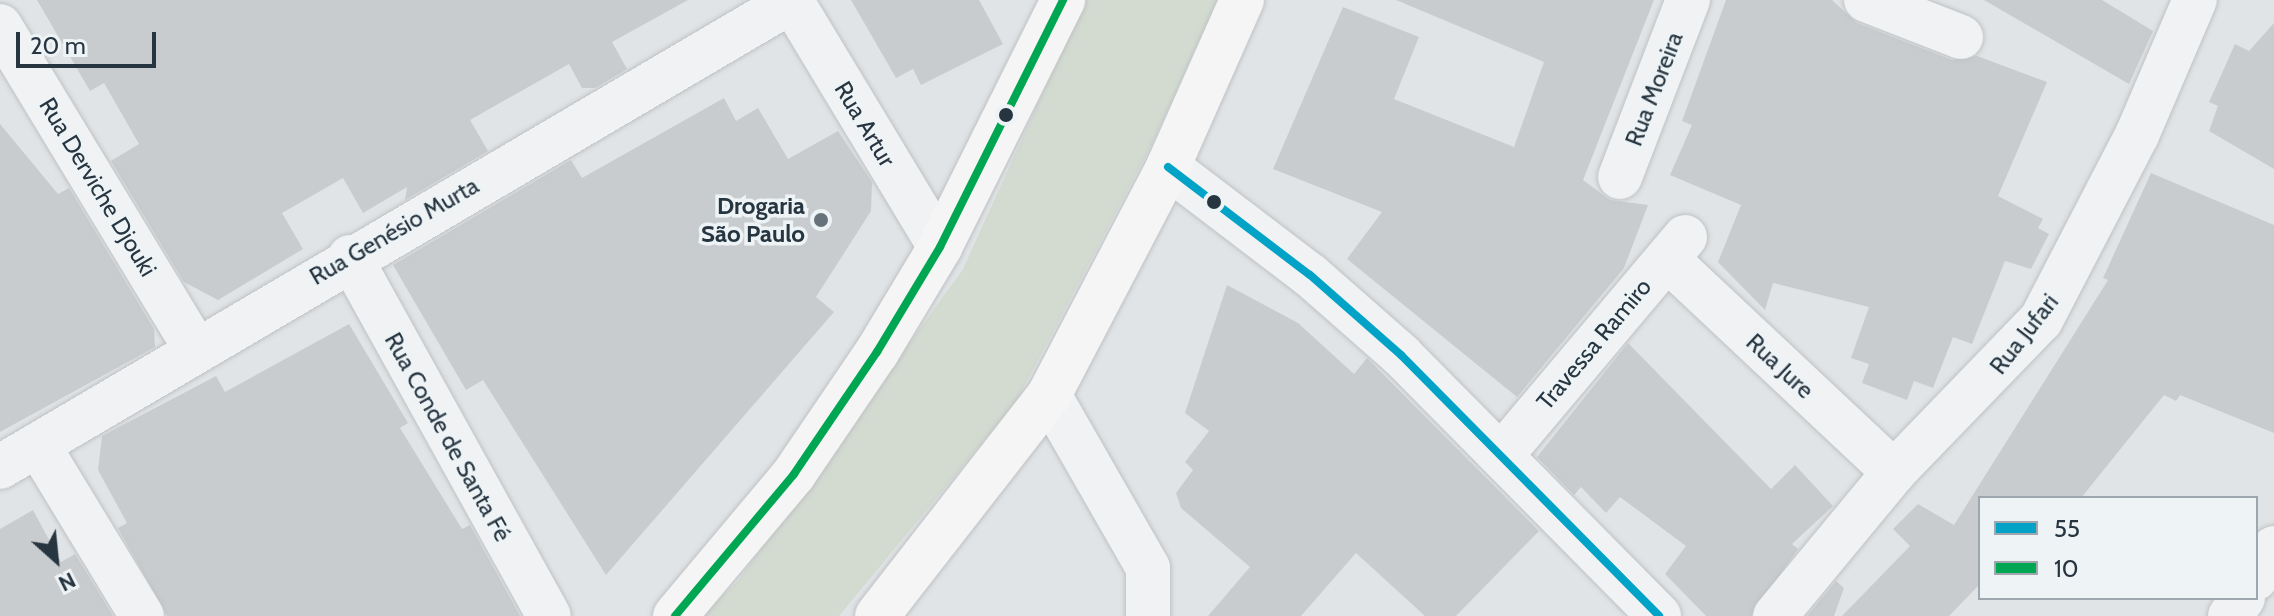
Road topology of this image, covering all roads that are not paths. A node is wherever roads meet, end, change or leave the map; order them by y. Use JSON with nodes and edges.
{"nodes":[{"id":1,"x":791,"y":0,"type":"edge"},
{"id":2,"x":1063,"y":0,"type":"edge"},
{"id":3,"x":1242,"y":0,"type":"edge"},
{"id":4,"x":1688,"y":0,"type":"edge"},
{"id":5,"x":1866,"y":0,"type":"edge"},
{"id":6,"x":2195,"y":0,"type":"edge"},
{"id":7,"x":0,"y":26,"type":"edge"},
{"id":8,"x":1961,"y":37,"type":"dead end"},
{"id":9,"x":1168,"y":167,"type":"junction"},
{"id":10,"x":1620,"y":177,"type":"dead end"},
{"id":11,"x":940,"y":247,"type":"junction"},
{"id":12,"x":1676,"y":248,"type":"joint"},
{"id":13,"x":350,"y":257,"type":"junction"},
{"id":14,"x":195,"y":348,"type":"junction"},
{"id":15,"x":1049,"y":395,"type":"junction"},
{"id":16,"x":38,"y":445,"type":"junction"},
{"id":17,"x":1504,"y":452,"type":"junction"},
{"id":18,"x":0,"y":467,"type":"edge"},
{"id":19,"x":1894,"y":472,"type":"junction"},
{"id":20,"x":2274,"y":548,"type":"edge"},
{"id":21,"x":2258,"y":575,"type":"edge"},
{"id":22,"x":142,"y":616,"type":"edge"},
{"id":23,"x":549,"y":616,"type":"edge"},
{"id":24,"x":675,"y":616,"type":"edge"},
{"id":25,"x":877,"y":616,"type":"edge"},
{"id":26,"x":1148,"y":616,"type":"edge"},
{"id":27,"x":1659,"y":616,"type":"edge"},
{"id":28,"x":1775,"y":616,"type":"edge"}],
"edges":[{"from":1,"to":11,"type":"street","name":"Rua Artur"},
{"from":1,"to":13,"type":"street","name":"Rua Genésio Murta"},
{"from":2,"to":11,"type":"main road"},
{"from":3,"to":9,"type":"main road"},
{"from":4,"to":10,"type":"street","name":"Rua Moreira"},
{"from":5,"to":8,"type":"street"},
{"from":6,"to":19,"type":"street","name":"Rua Jufari"},
{"from":7,"to":14,"type":"street","name":"Rua Derviche Djouki"},
{"from":9,"to":15,"type":"main road"},
{"from":9,"to":17,"type":"street"},
{"from":11,"to":24,"type":"main road"},
{"from":12,"to":17,"type":"street","name":"Travessa Ramiro"},
{"from":12,"to":19,"type":"street","name":"Rua Jure"},
{"from":13,"to":14,"type":"street","name":"Rua Genésio Murta"},
{"from":13,"to":23,"type":"street","name":"Rua Conde de Santa Fé"},
{"from":14,"to":16,"type":"street","name":"Rua Genésio Murta"},
{"from":15,"to":25,"type":"main road"},
{"from":15,"to":26,"type":"street"},
{"from":16,"to":18,"type":"street","name":"Rua Genésio Murta"},
{"from":16,"to":22,"type":"street"},
{"from":17,"to":27,"type":"street"},
{"from":19,"to":28,"type":"street","name":"Rua Jufari"},
{"from":20,"to":21,"type":"street"}]}
